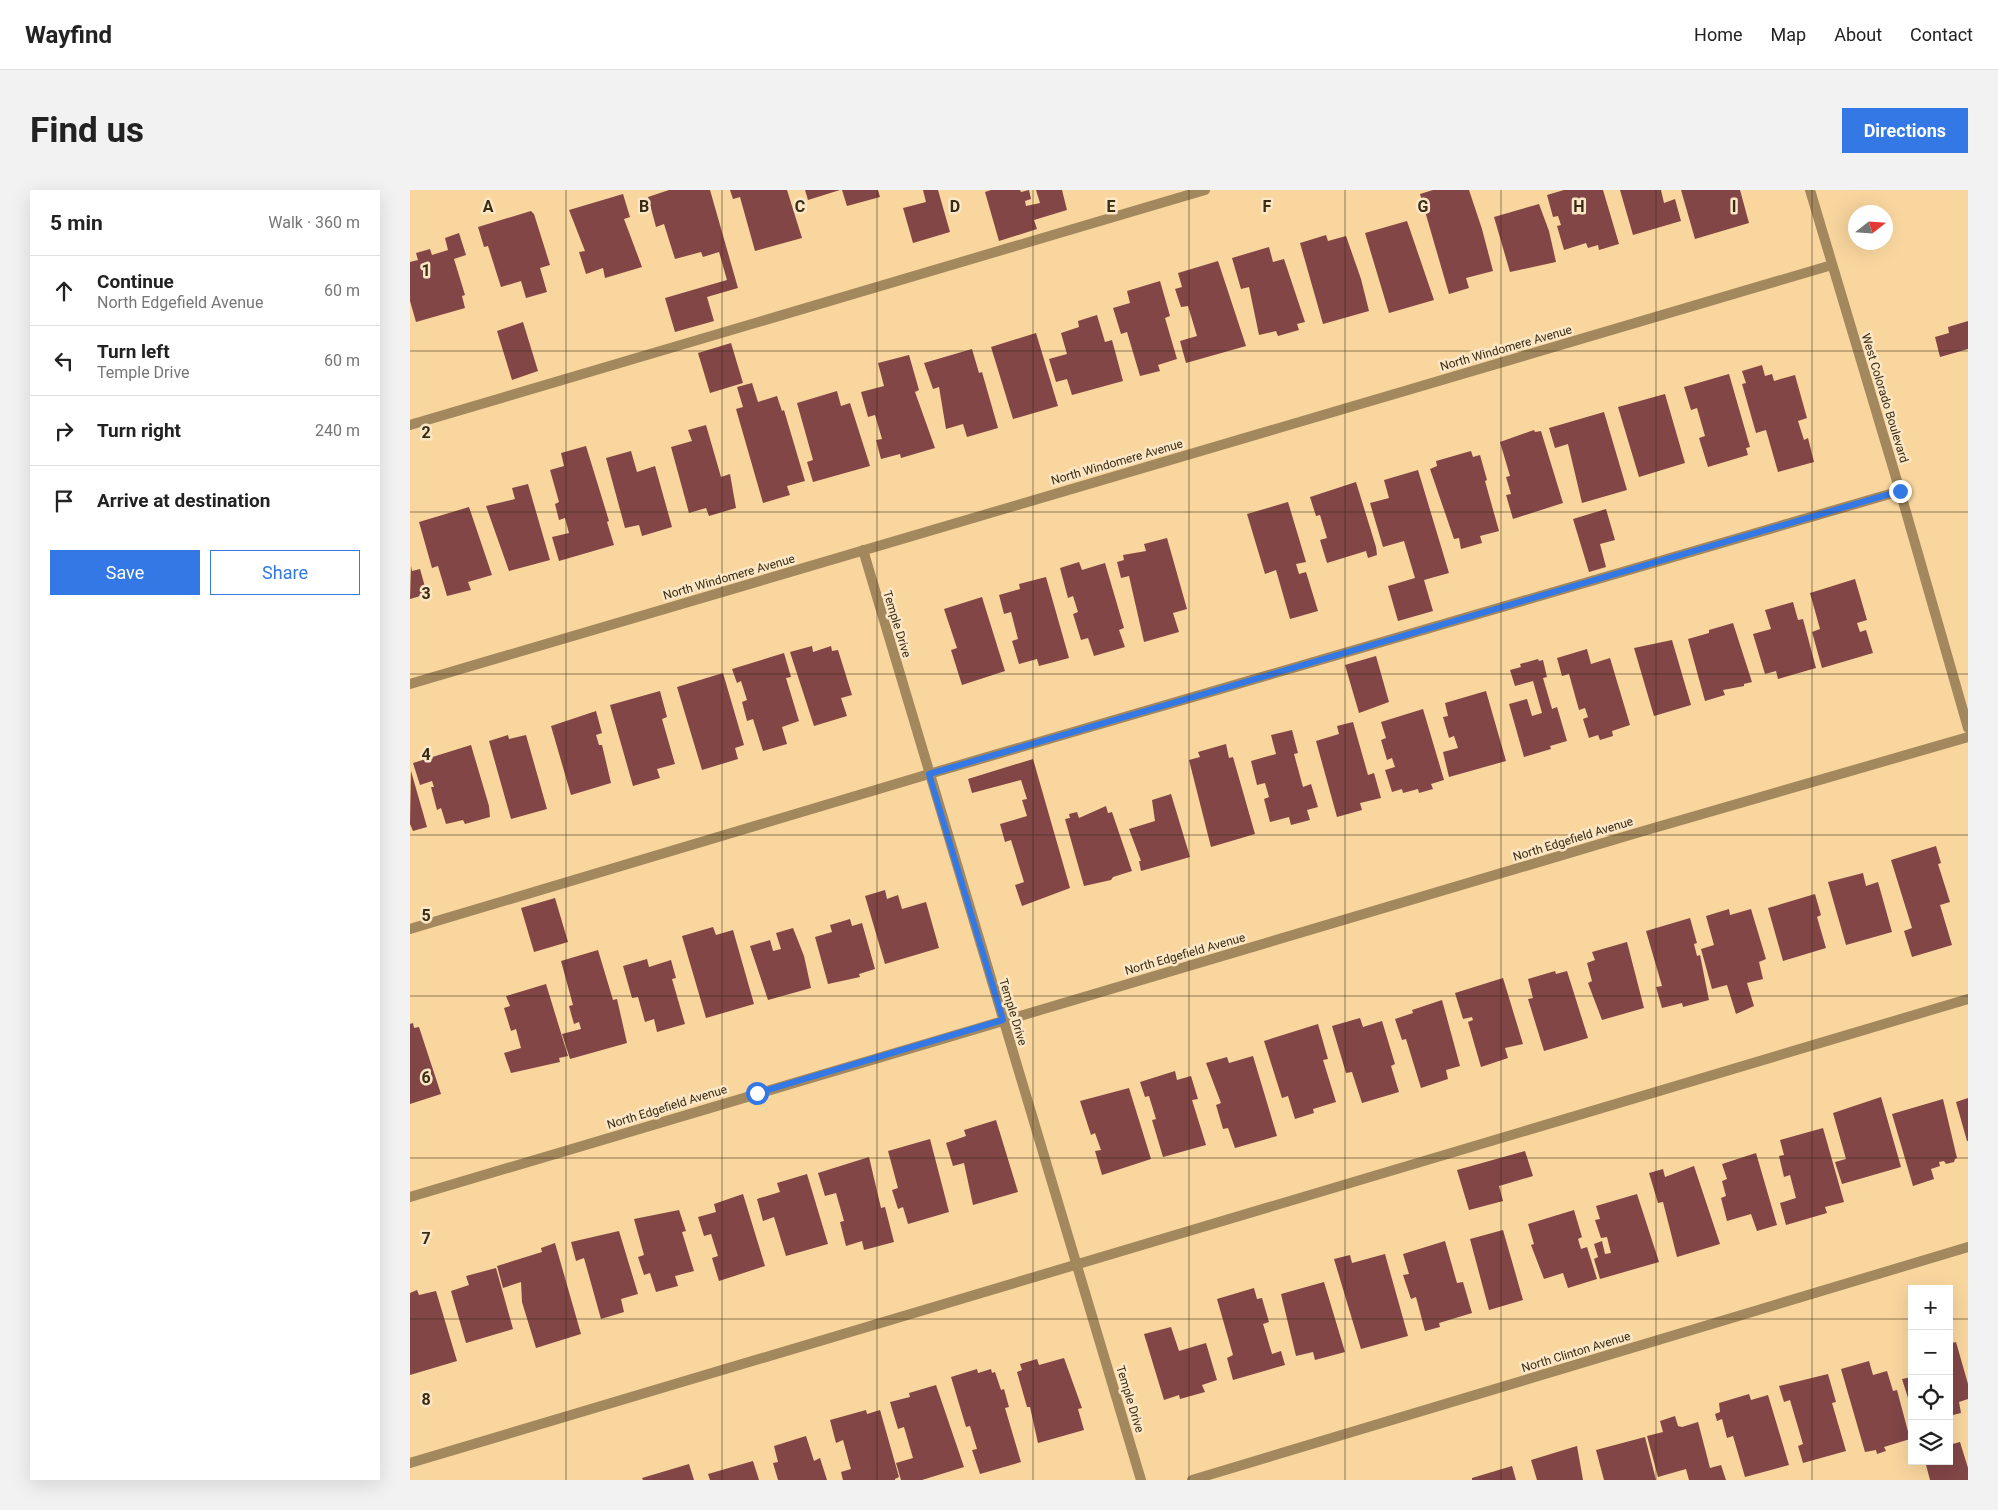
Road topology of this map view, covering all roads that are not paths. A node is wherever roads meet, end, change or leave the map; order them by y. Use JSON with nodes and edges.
{"nodes":[{"id":1,"x":1205,"y":190,"type":"edge"},
{"id":2,"x":1810,"y":190,"type":"edge"},
{"id":3,"x":1832,"y":265,"type":"junction"},
{"id":4,"x":410,"y":425,"type":"edge"},
{"id":5,"x":1900,"y":491,"type":"junction"},
{"id":6,"x":863,"y":550,"type":"junction"},
{"id":7,"x":410,"y":684,"type":"edge"},
{"id":8,"x":1968,"y":728,"type":"edge"},
{"id":9,"x":1968,"y":737,"type":"edge"},
{"id":10,"x":929,"y":774,"type":"junction"},
{"id":11,"x":410,"y":929,"type":"edge"},
{"id":12,"x":1968,"y":998,"type":"edge"},
{"id":13,"x":1003,"y":1020,"type":"junction"},
{"id":14,"x":410,"y":1197,"type":"edge"},
{"id":15,"x":1968,"y":1247,"type":"edge"},
{"id":16,"x":1077,"y":1265,"type":"junction"},
{"id":17,"x":410,"y":1463,"type":"edge"},
{"id":18,"x":1141,"y":1480,"type":"edge"},
{"id":19,"x":1192,"y":1480,"type":"edge"}],
"edges":[{"from":1,"to":4,"type":"street"},
{"from":2,"to":3,"type":"street","name":"West Colorado Boulevard"},
{"from":3,"to":5,"type":"street","name":"West Colorado Boulevard"},
{"from":3,"to":6,"type":"street","name":"North Windomere Avenue"},
{"from":5,"to":8,"type":"street","name":"West Colorado Boulevard"},
{"from":5,"to":10,"type":"street"},
{"from":6,"to":7,"type":"street","name":"North Windomere Avenue"},
{"from":6,"to":10,"type":"street","name":"Temple Drive"},
{"from":9,"to":13,"type":"street","name":"North Edgefield Avenue"},
{"from":10,"to":11,"type":"street"},
{"from":10,"to":13,"type":"street","name":"Temple Drive"},
{"from":12,"to":16,"type":"street"},
{"from":13,"to":14,"type":"street","name":"North Edgefield Avenue"},
{"from":13,"to":16,"type":"street","name":"Temple Drive"},
{"from":15,"to":19,"type":"street","name":"North Clinton Avenue"},
{"from":16,"to":17,"type":"street"},
{"from":16,"to":18,"type":"street","name":"Temple Drive"}]}
